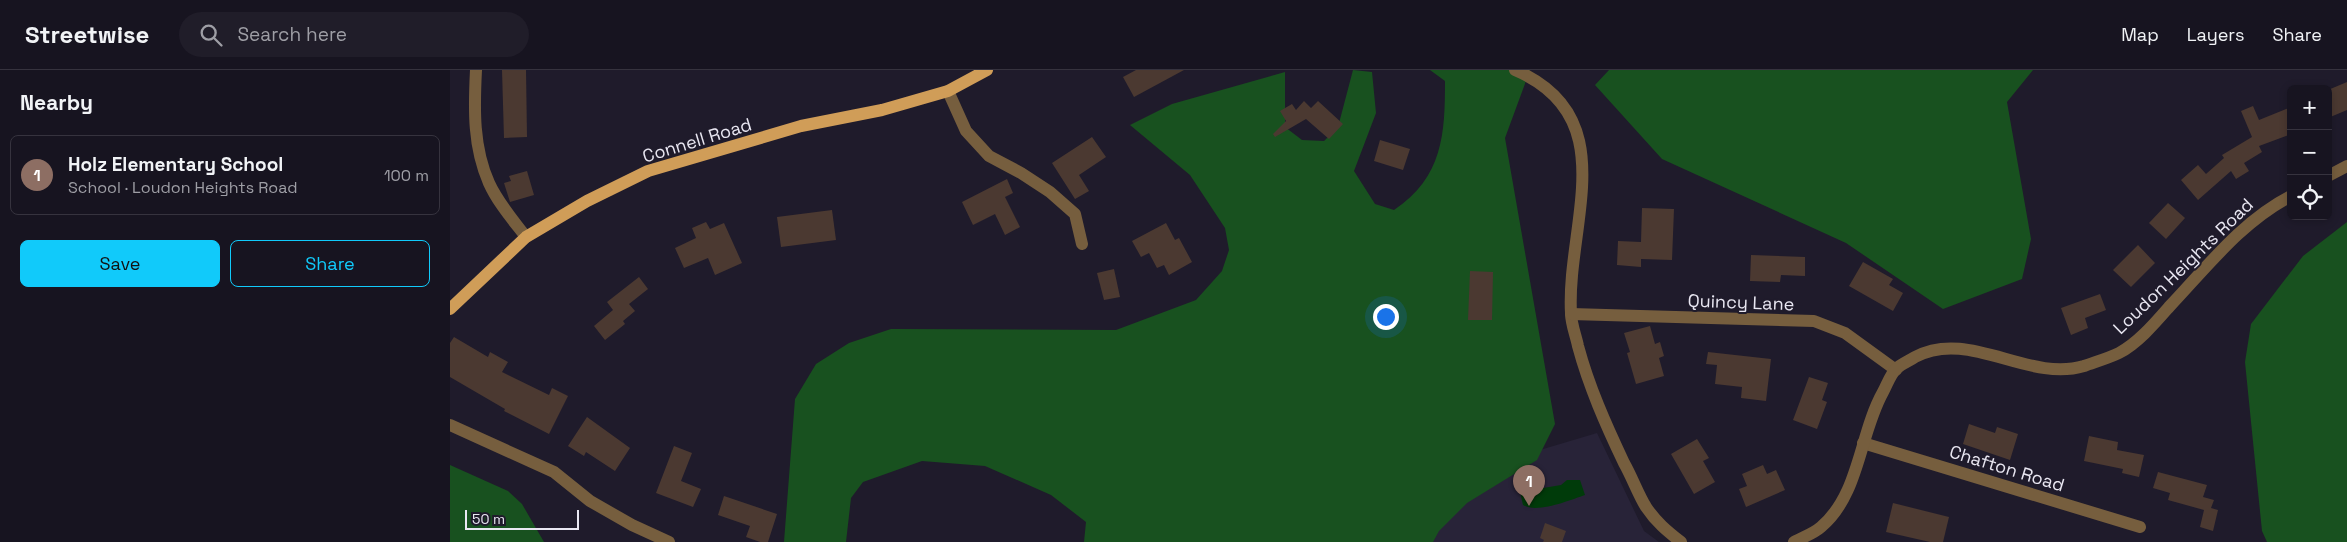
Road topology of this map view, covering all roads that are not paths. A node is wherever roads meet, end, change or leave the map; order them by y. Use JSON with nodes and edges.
{"nodes":[{"id":1,"x":476,"y":70,"type":"edge"},
{"id":2,"x":987,"y":70,"type":"edge"},
{"id":3,"x":1515,"y":70,"type":"edge"},
{"id":4,"x":948,"y":91,"type":"junction"},
{"id":5,"x":2347,"y":166,"type":"edge"},
{"id":6,"x":2330,"y":175,"type":"edge"},
{"id":7,"x":2287,"y":198,"type":"edge"},
{"id":8,"x":526,"y":237,"type":"junction"},
{"id":9,"x":1082,"y":244,"type":"dead end"},
{"id":10,"x":450,"y":309,"type":"edge"},
{"id":11,"x":1571,"y":314,"type":"junction"},
{"id":12,"x":1896,"y":370,"type":"junction"},
{"id":13,"x":450,"y":425,"type":"edge"},
{"id":14,"x":1862,"y":443,"type":"junction"},
{"id":15,"x":2140,"y":528,"type":"dead end"},
{"id":16,"x":669,"y":542,"type":"edge"},
{"id":17,"x":1681,"y":542,"type":"edge"},
{"id":18,"x":1794,"y":542,"type":"edge"}],
"edges":[{"from":1,"to":8,"type":"street"},
{"from":2,"to":4,"type":"main road","name":"Connell Road"},
{"from":3,"to":11,"type":"street"},
{"from":4,"to":8,"type":"main road","name":"Connell Road"},
{"from":4,"to":9,"type":"street"},
{"from":5,"to":6,"type":"street"},
{"from":7,"to":12,"type":"street","name":"Loudon Heights Road"},
{"from":8,"to":10,"type":"main road","name":"Connell Road"},
{"from":11,"to":12,"type":"street","name":"Quincy Lane"},
{"from":11,"to":17,"type":"street"},
{"from":12,"to":14,"type":"street","name":"Loudon Heights Road"},
{"from":13,"to":16,"type":"street"},
{"from":14,"to":15,"type":"street","name":"Chafton Road"},
{"from":14,"to":18,"type":"street","name":"Loudon Heights Road"}]}
